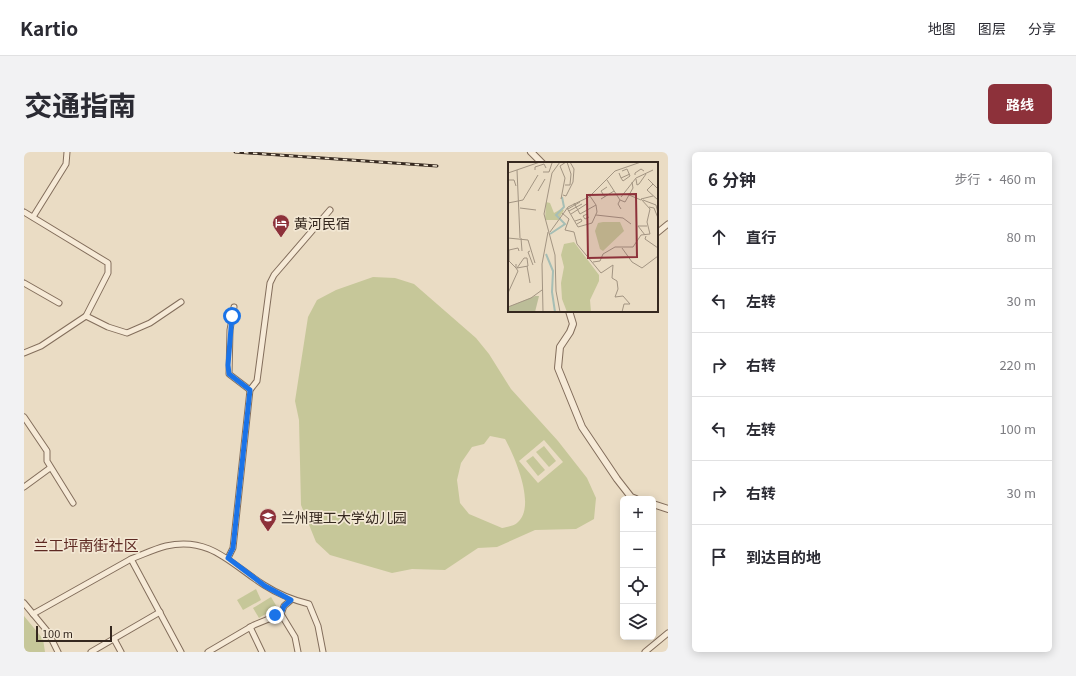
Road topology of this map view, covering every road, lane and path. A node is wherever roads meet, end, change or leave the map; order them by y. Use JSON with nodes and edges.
{"nodes":[{"id":1,"x":67,"y":152,"type":"edge"},
{"id":2,"x":531,"y":152,"type":"edge"},
{"id":3,"x":541,"y":162,"type":"edge"},
{"id":4,"x":330,"y":210,"type":"dead end"},
{"id":5,"x":24,"y":212,"type":"edge"},
{"id":6,"x":33,"y":217,"type":"junction"},
{"id":7,"x":668,"y":224,"type":"edge"},
{"id":8,"x":658,"y":232,"type":"edge"},
{"id":9,"x":24,"y":283,"type":"edge"},
{"id":10,"x":181,"y":302,"type":"dead end"},
{"id":11,"x":59,"y":303,"type":"dead end"},
{"id":12,"x":234,"y":307,"type":"dead end"},
{"id":13,"x":570,"y":312,"type":"edge"},
{"id":14,"x":86,"y":316,"type":"junction"},
{"id":15,"x":24,"y":353,"type":"edge"},
{"id":16,"x":250,"y":390,"type":"junction"},
{"id":17,"x":24,"y":417,"type":"edge"},
{"id":18,"x":50,"y":468,"type":"junction"},
{"id":19,"x":24,"y":487,"type":"edge"},
{"id":20,"x":629,"y":496,"type":"edge"},
{"id":21,"x":73,"y":503,"type":"dead end"},
{"id":22,"x":656,"y":505,"type":"edge"},
{"id":23,"x":668,"y":509,"type":"edge"},
{"id":24,"x":228,"y":558,"type":"junction"},
{"id":25,"x":131,"y":559,"type":"junction"},
{"id":26,"x":291,"y":600,"type":"junction"},
{"id":27,"x":24,"y":603,"type":"edge"},
{"id":28,"x":160,"y":612,"type":"junction"},
{"id":29,"x":33,"y":614,"type":"junction"},
{"id":30,"x":281,"y":614,"type":"junction"},
{"id":31,"x":250,"y":627,"type":"junction"},
{"id":32,"x":668,"y":633,"type":"edge"},
{"id":33,"x":114,"y":639,"type":"junction"},
{"id":34,"x":217,"y":647,"type":"junction"},
{"id":35,"x":58,"y":652,"type":"edge"},
{"id":36,"x":91,"y":652,"type":"edge"},
{"id":37,"x":121,"y":652,"type":"edge"},
{"id":38,"x":181,"y":652,"type":"edge"},
{"id":39,"x":208,"y":652,"type":"edge"},
{"id":40,"x":220,"y":652,"type":"edge"},
{"id":41,"x":262,"y":652,"type":"edge"},
{"id":42,"x":298,"y":652,"type":"edge"},
{"id":43,"x":323,"y":652,"type":"edge"},
{"id":44,"x":645,"y":652,"type":"edge"}],
"edges":[{"from":1,"to":6,"type":"street"},
{"from":2,"to":3,"type":"street"},
{"from":4,"to":16,"type":"street"},
{"from":5,"to":6,"type":"street"},
{"from":6,"to":14,"type":"street"},
{"from":7,"to":8,"type":"street"},
{"from":9,"to":11,"type":"street"},
{"from":10,"to":14,"type":"street"},
{"from":12,"to":16,"type":"street"},
{"from":13,"to":20,"type":"street"},
{"from":14,"to":15,"type":"street"},
{"from":16,"to":24,"type":"street"},
{"from":17,"to":18,"type":"street"},
{"from":18,"to":19,"type":"street"},
{"from":18,"to":21,"type":"street"},
{"from":22,"to":23,"type":"street"},
{"from":24,"to":25,"type":"street"},
{"from":24,"to":26,"type":"street"},
{"from":25,"to":28,"type":"street"},
{"from":25,"to":29,"type":"street"},
{"from":26,"to":30,"type":"street"},
{"from":26,"to":43,"type":"street"},
{"from":27,"to":29,"type":"street"},
{"from":28,"to":33,"type":"street"},
{"from":28,"to":38,"type":"street"},
{"from":29,"to":35,"type":"street"},
{"from":30,"to":31,"type":"street"},
{"from":30,"to":42,"type":"street"},
{"from":31,"to":34,"type":"street"},
{"from":31,"to":41,"type":"street"},
{"from":32,"to":44,"type":"street"},
{"from":33,"to":36,"type":"street"},
{"from":33,"to":37,"type":"street"},
{"from":34,"to":39,"type":"street"},
{"from":34,"to":40,"type":"street"}]}
